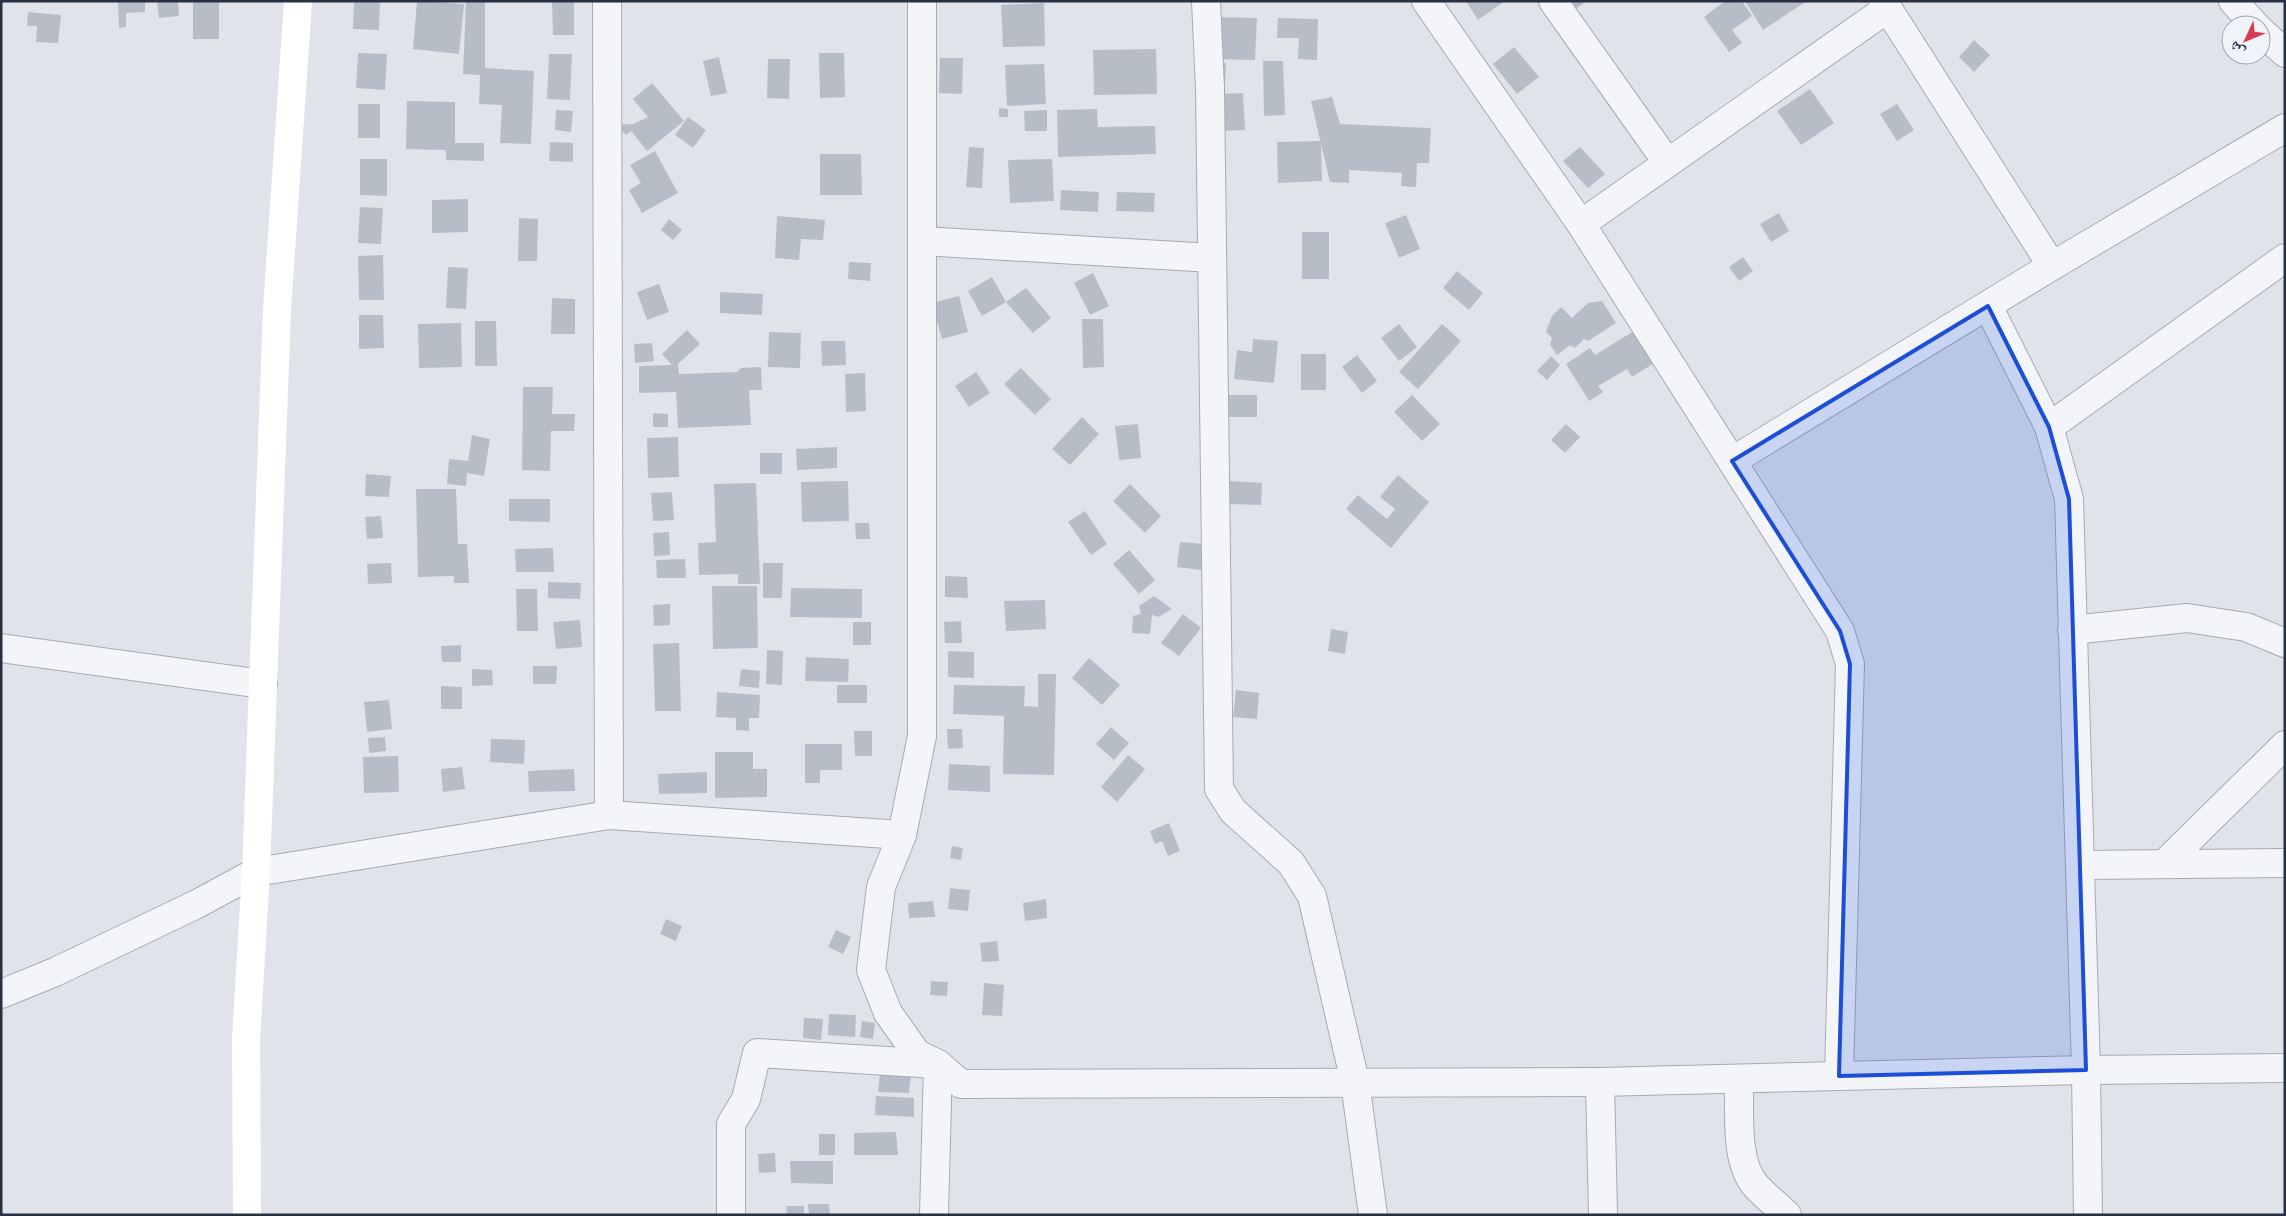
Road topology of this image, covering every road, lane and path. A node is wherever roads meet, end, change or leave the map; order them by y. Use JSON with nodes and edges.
{"nodes":[{"id":1,"x":298,"y":1,"type":"edge"},
{"id":2,"x":607,"y":1,"type":"edge"},
{"id":3,"x":922,"y":1,"type":"edge"},
{"id":4,"x":1206,"y":1,"type":"edge"},
{"id":5,"x":1426,"y":1,"type":"edge"},
{"id":6,"x":1553,"y":1,"type":"edge"},
{"id":7,"x":2233,"y":1,"type":"edge"},
{"id":8,"x":1885,"y":4,"type":"edge"},
{"id":9,"x":2246,"y":15,"type":"edge"},
{"id":10,"x":2271,"y":40,"type":"edge"},
{"id":11,"x":2285,"y":53,"type":"edge"},
{"id":12,"x":2285,"y":128,"type":"edge"},
{"id":13,"x":1667,"y":162,"type":"junction"},
{"id":14,"x":1581,"y":224,"type":"junction"},
{"id":15,"x":922,"y":241,"type":"junction"},
{"id":16,"x":1212,"y":258,"type":"junction"},
{"id":17,"x":2285,"y":258,"type":"edge"},
{"id":18,"x":2052,"y":266,"type":"junction"},
{"id":19,"x":1988,"y":306,"type":"junction"},
{"id":20,"x":2049,"y":427,"type":"junction"},
{"id":21,"x":1732,"y":461,"type":"junction"},
{"id":22,"x":2072,"y":630,"type":"junction"},
{"id":23,"x":2285,"y":643,"type":"edge"},
{"id":24,"x":1,"y":648,"type":"edge"},
{"id":25,"x":263,"y":684,"type":"junction"},
{"id":26,"x":2285,"y":745,"type":"edge"},
{"id":27,"x":609,"y":815,"type":"junction"},
{"id":28,"x":902,"y":835,"type":"junction"},
{"id":29,"x":2285,"y":863,"type":"edge"},
{"id":30,"x":2080,"y":864,"type":"junction"},
{"id":31,"x":2164,"y":864,"type":"junction"},
{"id":32,"x":256,"y":872,"type":"junction"},
{"id":33,"x":1,"y":994,"type":"edge"},
{"id":34,"x":938,"y":1064,"type":"junction"},
{"id":35,"x":2285,"y":1068,"type":"edge"},
{"id":36,"x":2086,"y":1070,"type":"junction"},
{"id":37,"x":1839,"y":1076,"type":"junction"},
{"id":38,"x":1739,"y":1079,"type":"junction"},
{"id":39,"x":1355,"y":1082,"type":"junction"},
{"id":40,"x":1600,"y":1082,"type":"junction"},
{"id":41,"x":247,"y":1215,"type":"edge"},
{"id":42,"x":730,"y":1215,"type":"edge"},
{"id":43,"x":934,"y":1215,"type":"edge"},
{"id":44,"x":1373,"y":1215,"type":"edge"},
{"id":45,"x":1603,"y":1215,"type":"edge"},
{"id":46,"x":1787,"y":1215,"type":"edge"},
{"id":47,"x":2088,"y":1215,"type":"edge"}],
"edges":[{"from":1,"to":25,"type":"street"},
{"from":2,"to":27,"type":"street"},
{"from":3,"to":15,"type":"street"},
{"from":4,"to":16,"type":"street"},
{"from":5,"to":14,"type":"street"},
{"from":6,"to":13,"type":"street"},
{"from":7,"to":9,"type":"street"},
{"from":8,"to":13,"type":"street"},
{"from":8,"to":18,"type":"street"},
{"from":10,"to":11,"type":"street"},
{"from":12,"to":18,"type":"street"},
{"from":13,"to":14,"type":"street"},
{"from":14,"to":21,"type":"street"},
{"from":15,"to":16,"type":"street"},
{"from":15,"to":28,"type":"street"},
{"from":16,"to":39,"type":"street"},
{"from":17,"to":20,"type":"street"},
{"from":18,"to":19,"type":"street"},
{"from":19,"to":20,"type":"street"},
{"from":19,"to":21,"type":"street"},
{"from":20,"to":22,"type":"street"},
{"from":21,"to":37,"type":"street"},
{"from":22,"to":23,"type":"street"},
{"from":22,"to":30,"type":"street"},
{"from":24,"to":25,"type":"street"},
{"from":25,"to":32,"type":"street"},
{"from":26,"to":31,"type":"street"},
{"from":27,"to":28,"type":"street"},
{"from":27,"to":32,"type":"street"},
{"from":28,"to":34,"type":"street"},
{"from":29,"to":31,"type":"street"},
{"from":30,"to":31,"type":"street"},
{"from":30,"to":36,"type":"street"},
{"from":32,"to":33,"type":"street"},
{"from":32,"to":41,"type":"street"},
{"from":34,"to":39,"type":"street"},
{"from":34,"to":42,"type":"street"},
{"from":34,"to":43,"type":"street"},
{"from":35,"to":36,"type":"street"},
{"from":36,"to":37,"type":"street"},
{"from":36,"to":47,"type":"street"},
{"from":37,"to":38,"type":"street"},
{"from":38,"to":40,"type":"street"},
{"from":38,"to":46,"type":"street"},
{"from":39,"to":40,"type":"street"},
{"from":39,"to":44,"type":"street"},
{"from":40,"to":45,"type":"street"}]}
